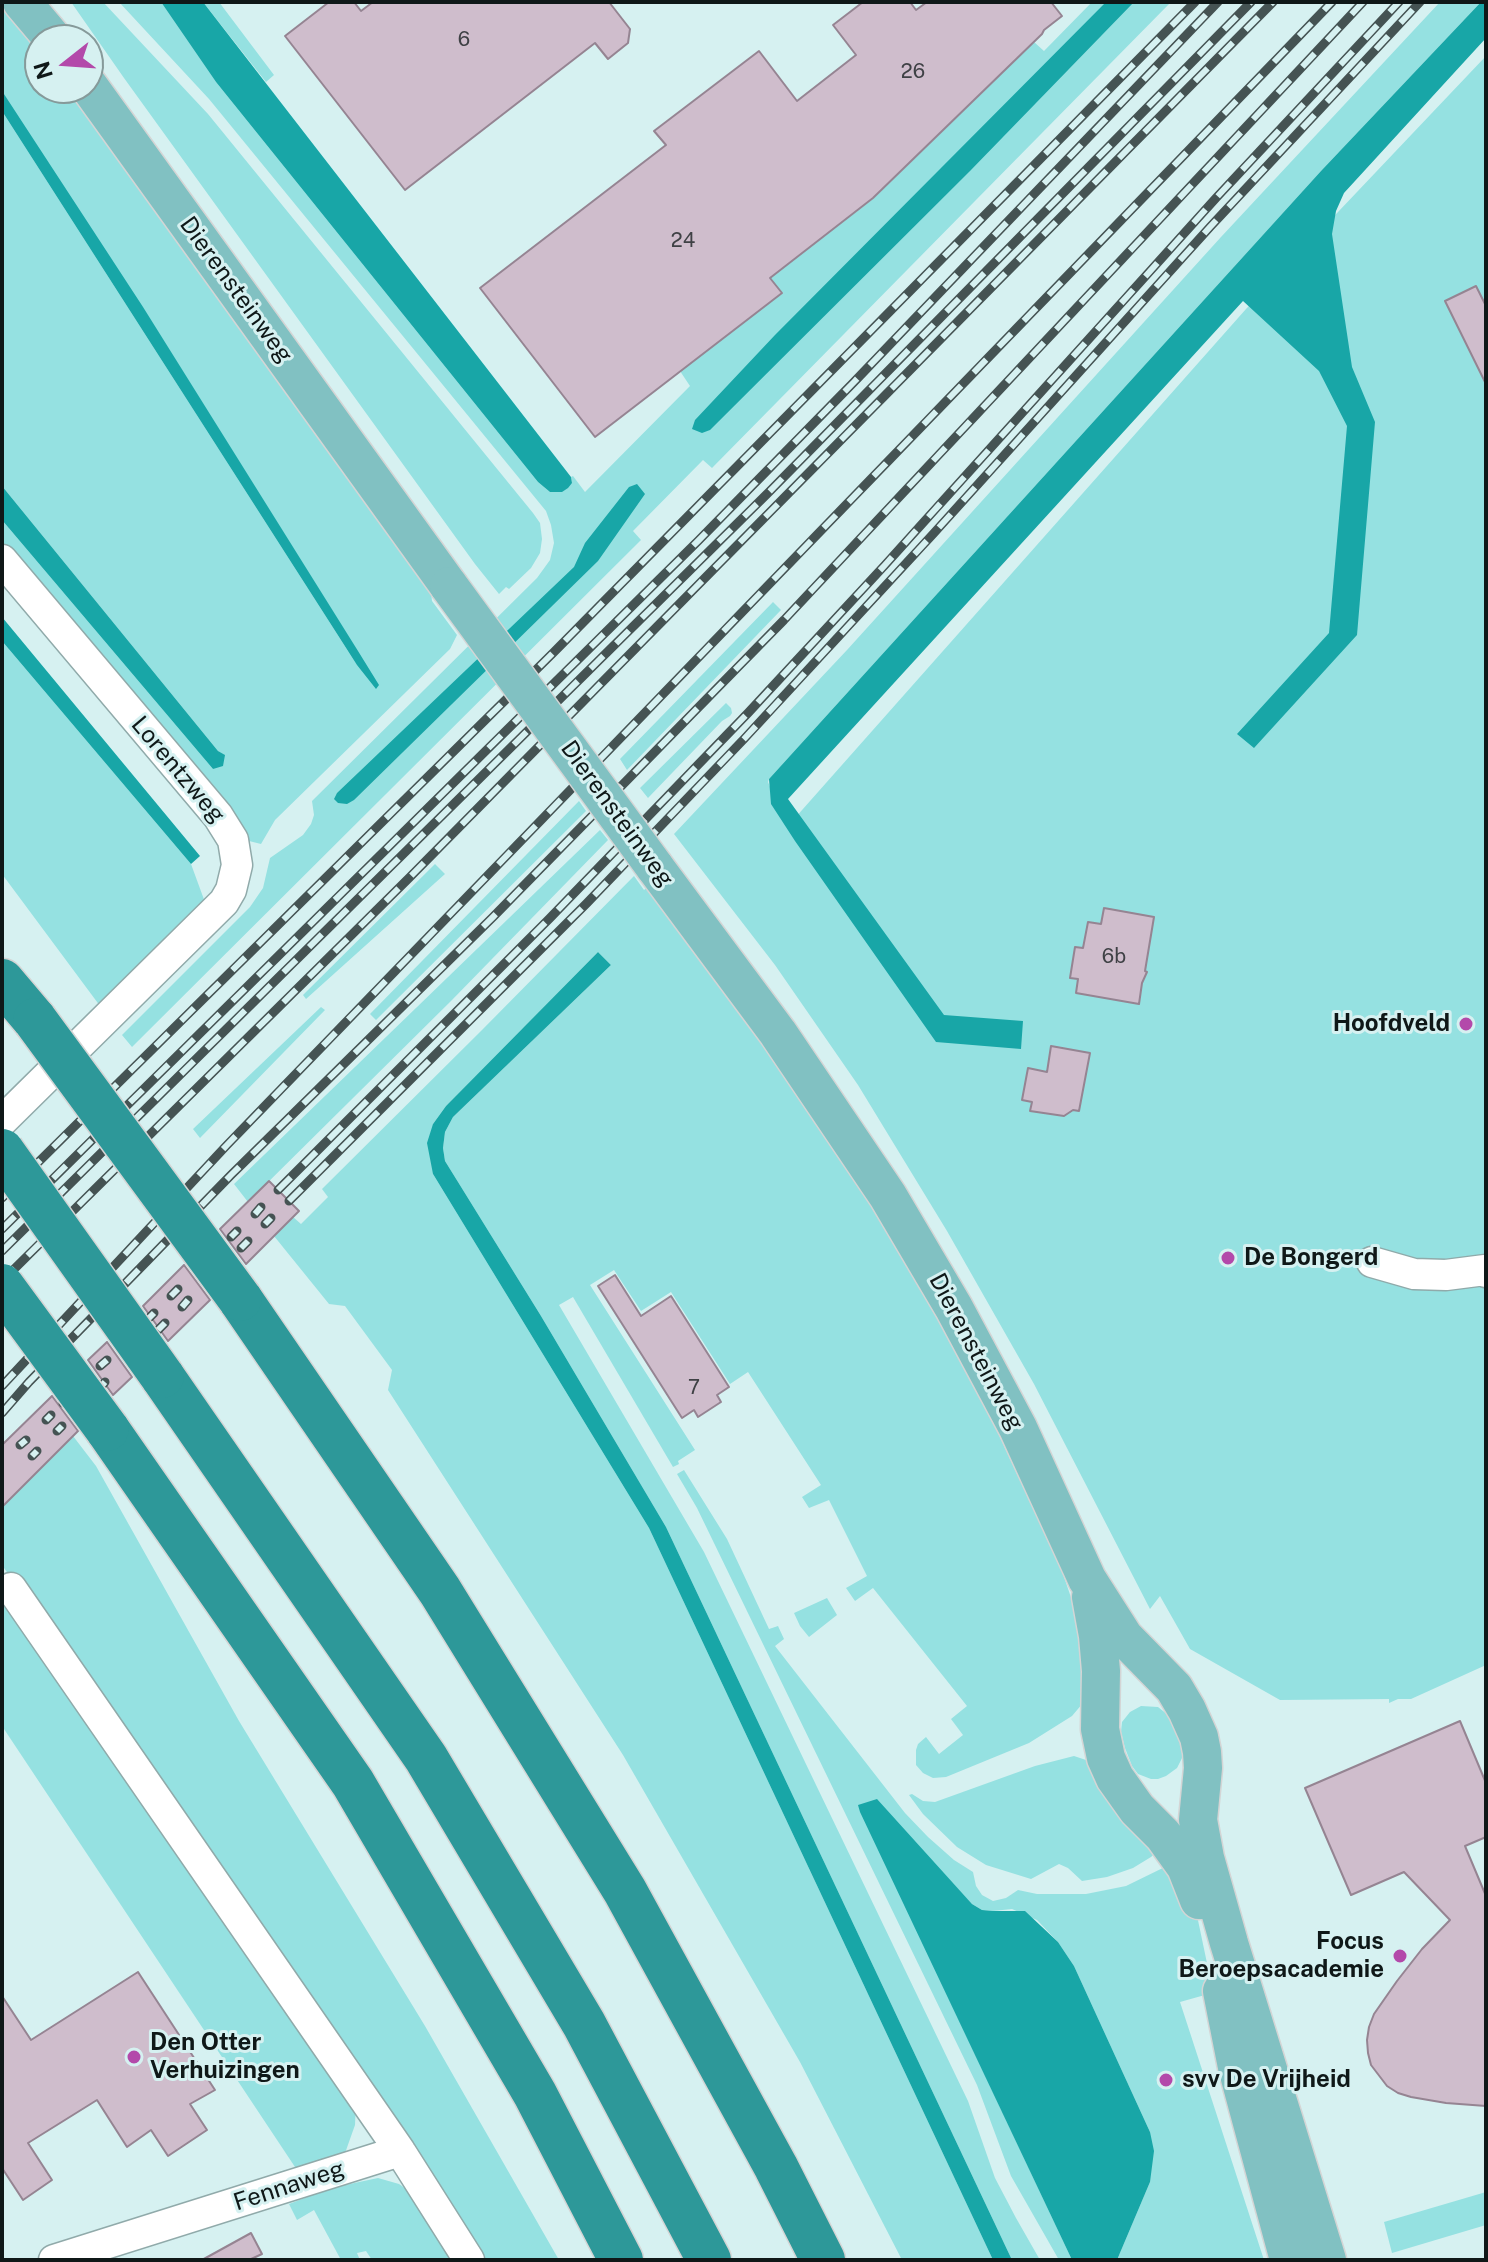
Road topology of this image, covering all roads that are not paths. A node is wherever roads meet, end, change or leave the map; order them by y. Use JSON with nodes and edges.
{"nodes":[{"id":1,"x":22,"y":2,"type":"edge"},
{"id":2,"x":36,"y":2,"type":"edge"},
{"id":3,"x":42,"y":24,"type":"edge"},
{"id":4,"x":48,"y":24,"type":"edge"},
{"id":5,"x":102,"y":104,"type":"edge"},
{"id":6,"x":2,"y":560,"type":"edge"},
{"id":7,"x":2,"y":981,"type":"edge"},
{"id":8,"x":2,"y":1121,"type":"edge"},
{"id":9,"x":2,"y":1151,"type":"edge"},
{"id":10,"x":1372,"y":1262,"type":"dead end"},
{"id":11,"x":1486,"y":1272,"type":"edge"},
{"id":12,"x":2,"y":1286,"type":"edge"},
{"id":13,"x":1087,"y":1579,"type":"junction"},
{"id":14,"x":11,"y":1588,"type":"dead end"},
{"id":15,"x":1174,"y":1688,"type":"junction"},
{"id":16,"x":1099,"y":1701,"type":"junction"},
{"id":17,"x":1202,"y":1783,"type":"junction"},
{"id":18,"x":1129,"y":1796,"type":"junction"},
{"id":19,"x":400,"y":2151,"type":"junction"},
{"id":20,"x":54,"y":2260,"type":"edge"},
{"id":21,"x":469,"y":2260,"type":"edge"},
{"id":22,"x":621,"y":2260,"type":"edge"},
{"id":23,"x":709,"y":2260,"type":"edge"},
{"id":24,"x":823,"y":2260,"type":"edge"},
{"id":25,"x":1289,"y":2260,"type":"edge"},
{"id":26,"x":1327,"y":2260,"type":"edge"}],
"edges":[{"from":1,"to":3,"type":"main road"},
{"from":2,"to":4,"type":"main road"},
{"from":5,"to":13,"type":"main road","name":"Dierensteinweg","bridge":true},
{"from":6,"to":8,"type":"street","name":"Lorentzweg"},
{"from":7,"to":24,"type":"highway","bridge":true},
{"from":9,"to":23,"type":"highway","bridge":true},
{"from":10,"to":11,"type":"street"},
{"from":12,"to":22,"type":"highway","bridge":true},
{"from":13,"to":15,"type":"main road","name":"Dierensteinweg"},
{"from":13,"to":16,"type":"main road","name":"Dierensteinweg"},
{"from":14,"to":19,"type":"street"},
{"from":15,"to":16,"type":"main road"},
{"from":15,"to":17,"type":"main road"},
{"from":16,"to":18,"type":"main road"},
{"from":17,"to":18,"type":"main road"},
{"from":17,"to":26,"type":"main road"},
{"from":18,"to":25,"type":"main road"},
{"from":19,"to":20,"type":"street","name":"Fennaweg"},
{"from":19,"to":21,"type":"street"}]}
